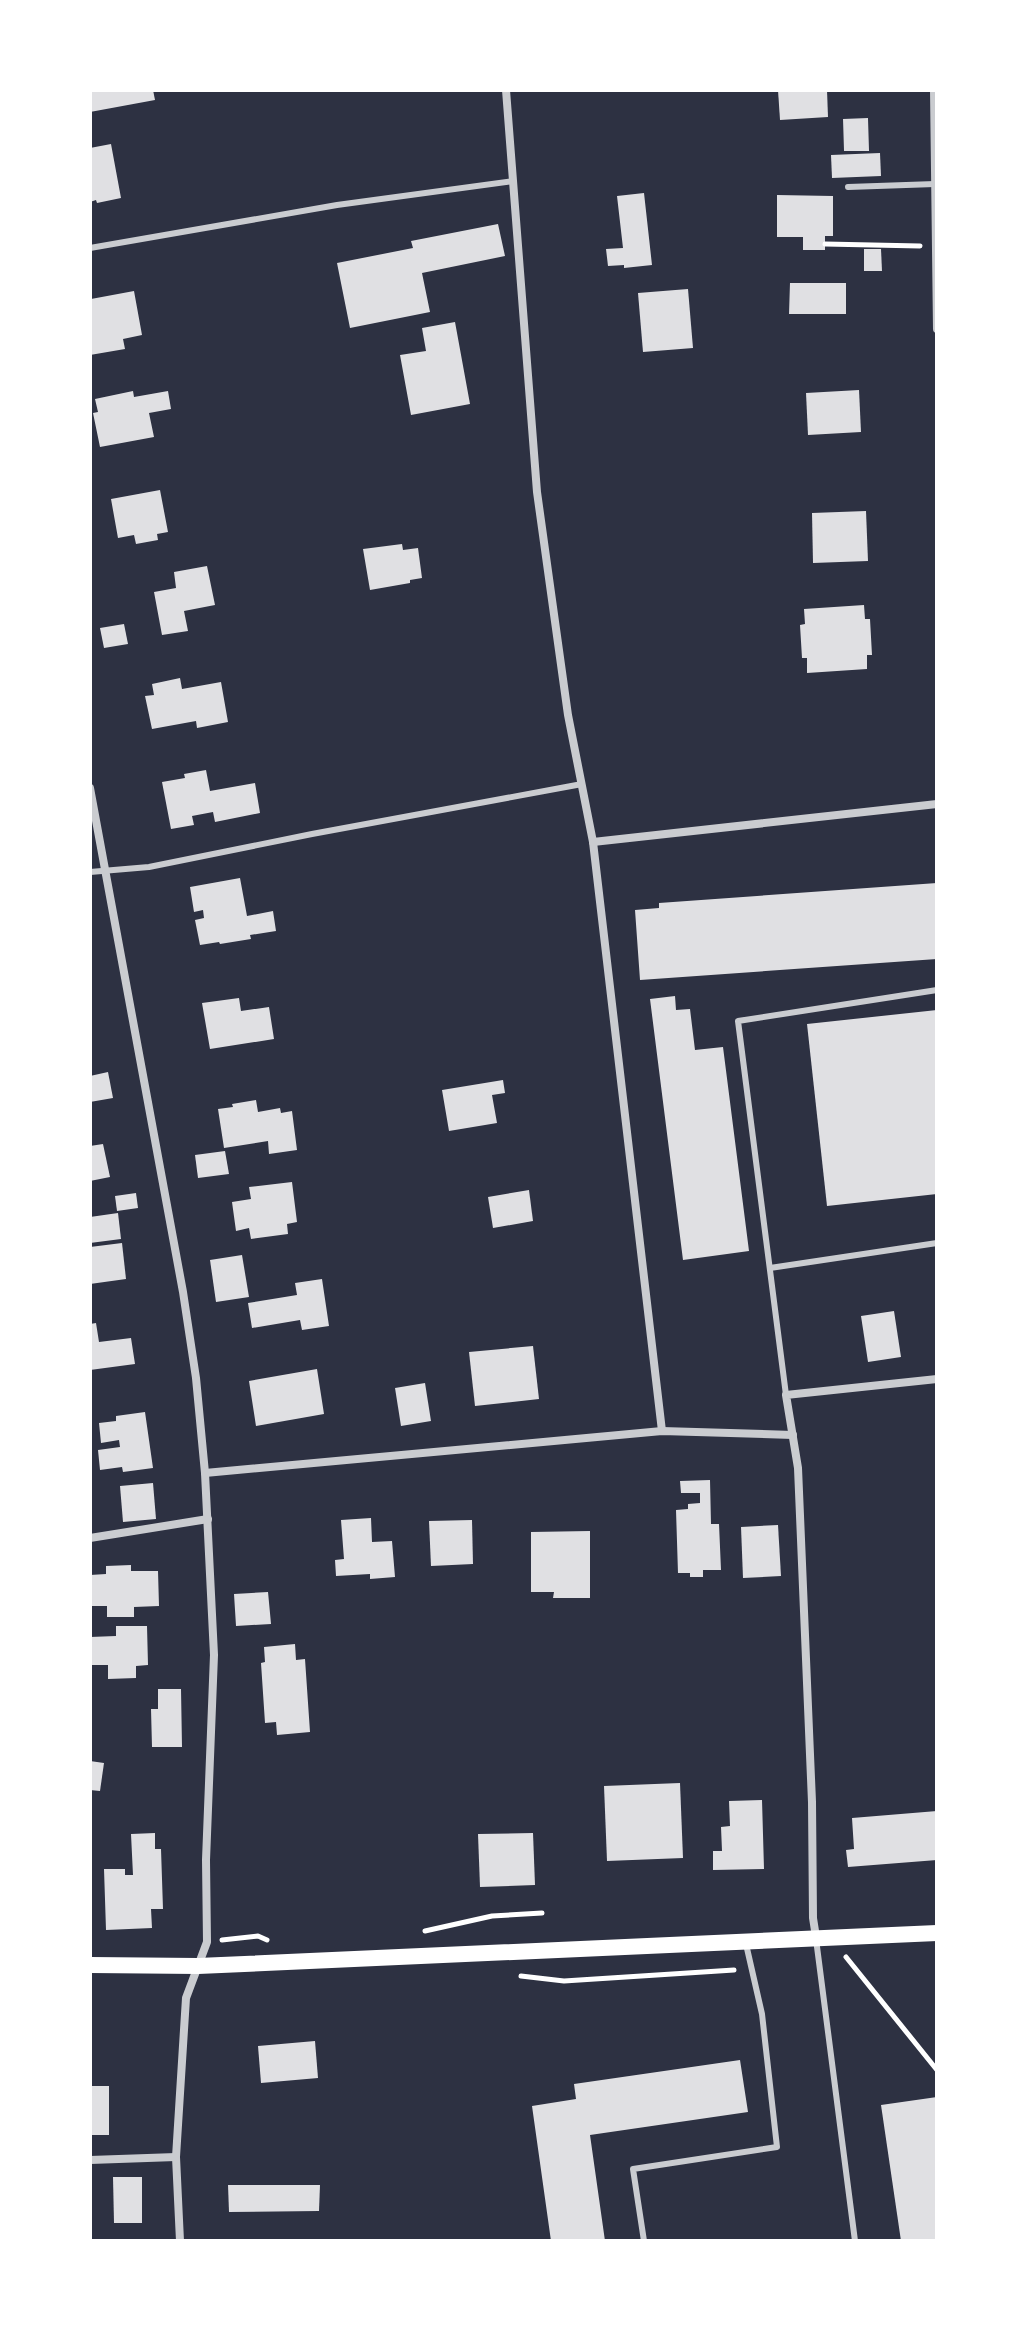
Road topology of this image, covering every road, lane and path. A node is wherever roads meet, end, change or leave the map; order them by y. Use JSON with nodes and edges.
{"nodes":[{"id":1,"x":506,"y":90,"type":"edge"},
{"id":2,"x":934,"y":90,"type":"edge"},
{"id":3,"x":513,"y":181,"type":"junction"},
{"id":4,"x":935,"y":184,"type":"junction"},
{"id":5,"x":848,"y":187,"type":"dead end"},
{"id":6,"x":825,"y":244,"type":"dead end"},
{"id":7,"x":936,"y":246,"type":"edge"},
{"id":8,"x":90,"y":248,"type":"edge"},
{"id":9,"x":936,"y":289,"type":"edge"},
{"id":10,"x":937,"y":329,"type":"edge"},
{"id":11,"x":582,"y":784,"type":"junction"},
{"id":12,"x":90,"y":788,"type":"edge"},
{"id":13,"x":937,"y":804,"type":"edge"},
{"id":14,"x":593,"y":842,"type":"junction"},
{"id":15,"x":105,"y":870,"type":"junction"},
{"id":16,"x":90,"y":872,"type":"edge"},
{"id":17,"x":937,"y":990,"type":"edge"},
{"id":18,"x":937,"y":1243,"type":"edge"},
{"id":19,"x":770,"y":1268,"type":"junction"},
{"id":20,"x":937,"y":1379,"type":"edge"},
{"id":21,"x":786,"y":1395,"type":"junction"},
{"id":22,"x":662,"y":1431,"type":"junction"},
{"id":23,"x":793,"y":1435,"type":"junction"},
{"id":24,"x":205,"y":1473,"type":"junction"},
{"id":25,"x":208,"y":1519,"type":"junction"},
{"id":26,"x":90,"y":1538,"type":"edge"},
{"id":27,"x":542,"y":1913,"type":"dead end"},
{"id":28,"x":416,"y":1931,"type":"dead end"},
{"id":29,"x":937,"y":1933,"type":"edge"},
{"id":30,"x":840,"y":1936,"type":"junction"},
{"id":31,"x":816,"y":1937,"type":"junction"},
{"id":32,"x":746,"y":1940,"type":"junction"},
{"id":33,"x":269,"y":1941,"type":"dead end"},
{"id":34,"x":207,"y":1942,"type":"junction"},
{"id":35,"x":90,"y":1965,"type":"edge"},
{"id":36,"x":198,"y":1966,"type":"junction"},
{"id":37,"x":751,"y":1969,"type":"junction"},
{"id":38,"x":564,"y":1981,"type":"dead end"},
{"id":39,"x":937,"y":2070,"type":"edge"},
{"id":40,"x":176,"y":2157,"type":"junction"},
{"id":41,"x":90,"y":2160,"type":"edge"},
{"id":42,"x":180,"y":2241,"type":"edge"},
{"id":43,"x":644,"y":2241,"type":"edge"},
{"id":44,"x":855,"y":2241,"type":"edge"}],
"edges":[{"from":1,"to":3,"type":"street"},
{"from":2,"to":4,"type":"street"},
{"from":3,"to":8,"type":"lane"},
{"from":3,"to":11,"type":"street"},
{"from":4,"to":5,"type":"lane"},
{"from":4,"to":7,"type":"street"},
{"from":6,"to":7,"type":"path"},
{"from":7,"to":9,"type":"street"},
{"from":9,"to":10,"type":"street"},
{"from":11,"to":14,"type":"street"},
{"from":11,"to":15,"type":"lane"},
{"from":12,"to":15,"type":"street"},
{"from":13,"to":14,"type":"street"},
{"from":14,"to":22,"type":"street"},
{"from":15,"to":16,"type":"lane"},
{"from":15,"to":24,"type":"street"},
{"from":17,"to":19,"type":"lane"},
{"from":18,"to":19,"type":"lane"},
{"from":19,"to":21,"type":"lane"},
{"from":20,"to":21,"type":"street"},
{"from":21,"to":23,"type":"street"},
{"from":22,"to":23,"type":"street"},
{"from":22,"to":24,"type":"street"},
{"from":23,"to":31,"type":"street"},
{"from":24,"to":25,"type":"street"},
{"from":25,"to":26,"type":"street"},
{"from":25,"to":34,"type":"street"},
{"from":27,"to":28,"type":"path"},
{"from":29,"to":30,"type":"main road"},
{"from":30,"to":31,"type":"main road"},
{"from":30,"to":39,"type":"path"},
{"from":31,"to":32,"type":"main road"},
{"from":31,"to":44,"type":"lane"},
{"from":32,"to":36,"type":"main road"},
{"from":32,"to":37,"type":"lane"},
{"from":33,"to":34,"type":"path"},
{"from":34,"to":36,"type":"street"},
{"from":35,"to":36,"type":"main road"},
{"from":36,"to":40,"type":"street"},
{"from":37,"to":38,"type":"path"},
{"from":37,"to":43,"type":"lane"},
{"from":40,"to":41,"type":"street"},
{"from":40,"to":42,"type":"street"}]}
